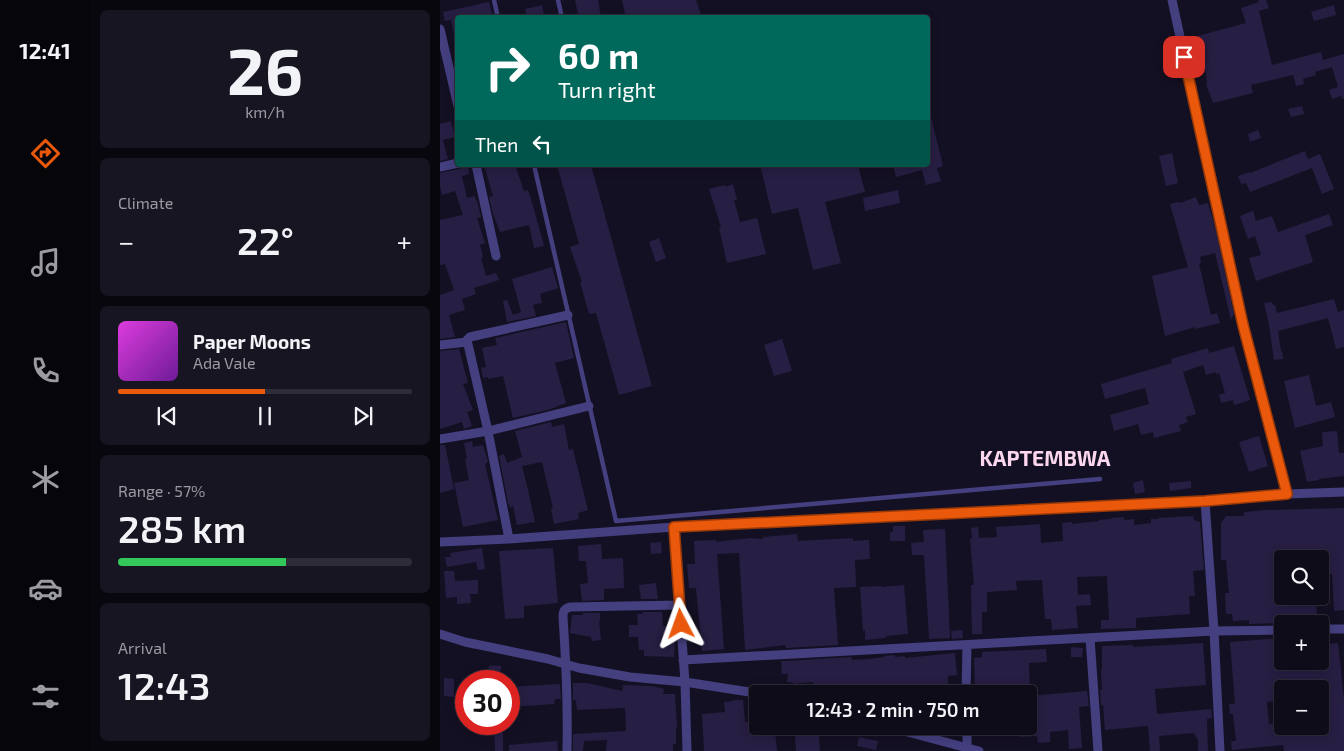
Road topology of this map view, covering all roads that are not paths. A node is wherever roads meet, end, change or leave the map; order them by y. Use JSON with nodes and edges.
{"nodes":[{"id":1,"x":494,"y":0,"type":"edge"},
{"id":2,"x":558,"y":0,"type":"edge"},
{"id":3,"x":1172,"y":0,"type":"edge"},
{"id":4,"x":497,"y":15,"type":"edge"},
{"id":5,"x":561,"y":15,"type":"edge"},
{"id":6,"x":440,"y":29,"type":"edge"},
{"id":7,"x":455,"y":93,"type":"edge"},
{"id":8,"x":455,"y":164,"type":"edge"},
{"id":9,"x":440,"y":167,"type":"edge"},
{"id":10,"x":476,"y":167,"type":"edge"},
{"id":11,"x":534,"y":167,"type":"edge"},
{"id":12,"x":496,"y":256,"type":"dead end"},
{"id":13,"x":568,"y":315,"type":"junction"},
{"id":14,"x":467,"y":342,"type":"junction"},
{"id":15,"x":440,"y":345,"type":"edge"},
{"id":16,"x":589,"y":406,"type":"junction"},
{"id":17,"x":488,"y":431,"type":"junction"},
{"id":18,"x":440,"y":439,"type":"edge"},
{"id":19,"x":1100,"y":479,"type":"dead end"},
{"id":20,"x":1344,"y":492,"type":"edge"},
{"id":21,"x":1287,"y":494,"type":"junction"},
{"id":22,"x":1205,"y":501,"type":"junction"},
{"id":23,"x":674,"y":527,"type":"junction"},
{"id":24,"x":509,"y":539,"type":"junction"},
{"id":25,"x":440,"y":542,"type":"edge"},
{"id":26,"x":680,"y":605,"type":"junction"},
{"id":27,"x":1329,"y":629,"type":"edge"},
{"id":28,"x":1344,"y":629,"type":"edge"},
{"id":29,"x":1274,"y":630,"type":"edge"},
{"id":30,"x":1214,"y":632,"type":"junction"},
{"id":31,"x":440,"y":634,"type":"edge"},
{"id":32,"x":1090,"y":638,"type":"junction"},
{"id":33,"x":966,"y":645,"type":"junction"},
{"id":34,"x":683,"y":660,"type":"junction"},
{"id":35,"x":566,"y":665,"type":"junction"},
{"id":36,"x":685,"y":682,"type":"junction"},
{"id":37,"x":966,"y":685,"type":"edge"},
{"id":38,"x":749,"y":692,"type":"edge"},
{"id":39,"x":919,"y":735,"type":"edge"},
{"id":40,"x":967,"y":735,"type":"edge"},
{"id":41,"x":967,"y":748,"type":"junction"},
{"id":42,"x":567,"y":751,"type":"edge"},
{"id":43,"x":687,"y":751,"type":"edge"},
{"id":44,"x":979,"y":751,"type":"edge"},
{"id":45,"x":1098,"y":751,"type":"edge"},
{"id":46,"x":1220,"y":751,"type":"edge"}],
"edges":[{"from":1,"to":4,"type":"lane"},
{"from":2,"to":5,"type":"lane"},
{"from":3,"to":21,"type":"street"},
{"from":6,"to":7,"type":"street"},
{"from":8,"to":9,"type":"street"},
{"from":10,"to":12,"type":"street"},
{"from":11,"to":13,"type":"lane"},
{"from":13,"to":14,"type":"street"},
{"from":13,"to":16,"type":"lane"},
{"from":14,"to":15,"type":"street"},
{"from":14,"to":17,"type":"street"},
{"from":16,"to":17,"type":"street"},
{"from":16,"to":19,"type":"lane"},
{"from":17,"to":18,"type":"street"},
{"from":17,"to":24,"type":"street"},
{"from":20,"to":21,"type":"street"},
{"from":21,"to":22,"type":"street"},
{"from":22,"to":23,"type":"street"},
{"from":22,"to":30,"type":"street"},
{"from":23,"to":24,"type":"street"},
{"from":23,"to":26,"type":"street"},
{"from":24,"to":25,"type":"street"},
{"from":26,"to":34,"type":"street"},
{"from":26,"to":35,"type":"street"},
{"from":27,"to":28,"type":"street"},
{"from":29,"to":30,"type":"street"},
{"from":30,"to":32,"type":"street"},
{"from":30,"to":46,"type":"street"},
{"from":31,"to":35,"type":"street"},
{"from":32,"to":33,"type":"street"},
{"from":32,"to":45,"type":"street"},
{"from":33,"to":34,"type":"street"},
{"from":33,"to":37,"type":"street"},
{"from":34,"to":36,"type":"street"},
{"from":35,"to":36,"type":"street"},
{"from":35,"to":42,"type":"street"},
{"from":36,"to":38,"type":"street"},
{"from":36,"to":43,"type":"street"},
{"from":39,"to":41,"type":"street"},
{"from":40,"to":41,"type":"street"},
{"from":41,"to":44,"type":"street"}]}
